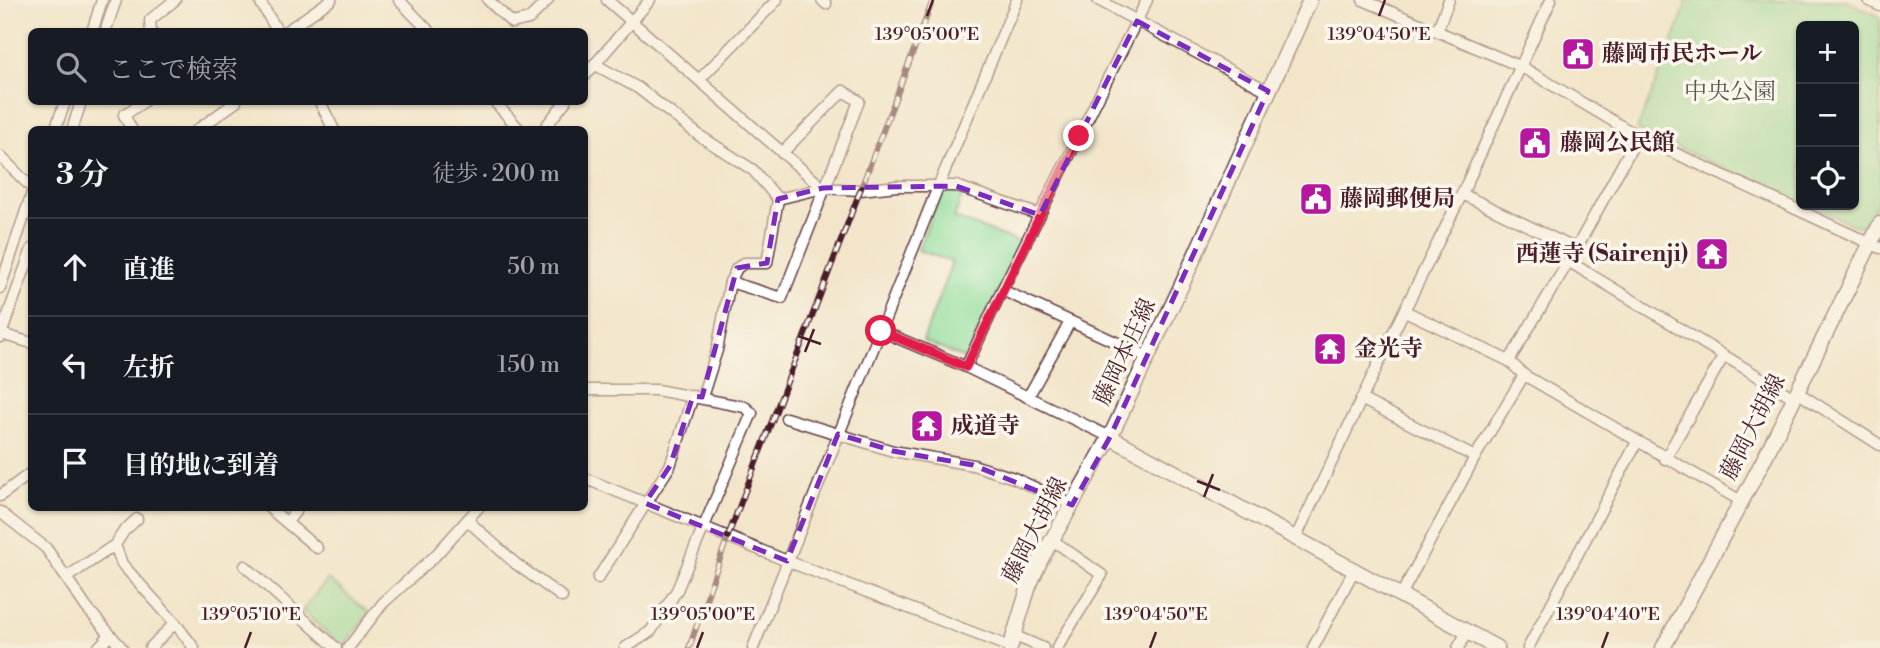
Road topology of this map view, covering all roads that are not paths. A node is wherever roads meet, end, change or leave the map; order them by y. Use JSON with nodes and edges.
{"nodes":[{"id":1,"x":102,"y":0,"type":"edge"},
{"id":2,"x":116,"y":0,"type":"edge"},
{"id":3,"x":176,"y":0,"type":"edge"},
{"id":4,"x":258,"y":0,"type":"edge"},
{"id":5,"x":331,"y":0,"type":"edge"},
{"id":6,"x":399,"y":0,"type":"edge"},
{"id":7,"x":488,"y":0,"type":"edge"},
{"id":8,"x":548,"y":0,"type":"edge"},
{"id":9,"x":607,"y":0,"type":"edge"},
{"id":10,"x":649,"y":0,"type":"edge"},
{"id":11,"x":777,"y":0,"type":"edge"},
{"id":12,"x":1017,"y":0,"type":"edge"},
{"id":13,"x":1098,"y":0,"type":"edge"},
{"id":14,"x":1147,"y":0,"type":"edge"},
{"id":15,"x":1311,"y":0,"type":"edge"},
{"id":16,"x":1363,"y":0,"type":"edge"},
{"id":17,"x":1449,"y":0,"type":"edge"},
{"id":18,"x":1551,"y":0,"type":"edge"},
{"id":19,"x":630,"y":21,"type":"junction"},
{"id":20,"x":1137,"y":21,"type":"junction"},
{"id":21,"x":93,"y":28,"type":"edge"},
{"id":22,"x":106,"y":28,"type":"edge"},
{"id":23,"x":150,"y":28,"type":"edge"},
{"id":24,"x":276,"y":28,"type":"edge"},
{"id":25,"x":291,"y":28,"type":"edge"},
{"id":26,"x":421,"y":28,"type":"edge"},
{"id":27,"x":1437,"y":31,"type":"junction"},
{"id":28,"x":594,"y":64,"type":"junction"},
{"id":29,"x":1522,"y":67,"type":"junction"},
{"id":30,"x":588,"y":72,"type":"edge"},
{"id":31,"x":699,"y":80,"type":"junction"},
{"id":32,"x":1268,"y":91,"type":"junction"},
{"id":33,"x":64,"y":105,"type":"edge"},
{"id":34,"x":80,"y":105,"type":"edge"},
{"id":35,"x":139,"y":105,"type":"edge"},
{"id":36,"x":232,"y":105,"type":"edge"},
{"id":37,"x":321,"y":105,"type":"edge"},
{"id":38,"x":498,"y":105,"type":"edge"},
{"id":39,"x":563,"y":105,"type":"edge"},
{"id":40,"x":511,"y":119,"type":"junction"},
{"id":41,"x":56,"y":126,"type":"edge"},
{"id":42,"x":73,"y":126,"type":"edge"},
{"id":43,"x":130,"y":126,"type":"edge"},
{"id":44,"x":203,"y":126,"type":"edge"},
{"id":45,"x":331,"y":126,"type":"edge"},
{"id":46,"x":506,"y":126,"type":"edge"},
{"id":47,"x":517,"y":126,"type":"edge"},
{"id":48,"x":547,"y":126,"type":"edge"},
{"id":49,"x":1638,"y":136,"type":"junction"},
{"id":50,"x":782,"y":153,"type":"junction"},
{"id":51,"x":0,"y":156,"type":"edge"},
{"id":52,"x":28,"y":187,"type":"edge"},
{"id":53,"x":938,"y":187,"type":"junction"},
{"id":54,"x":823,"y":188,"type":"junction"},
{"id":55,"x":1462,"y":194,"type":"junction"},
{"id":56,"x":778,"y":199,"type":"junction"},
{"id":57,"x":28,"y":203,"type":"edge"},
{"id":58,"x":1040,"y":215,"type":"junction"},
{"id":59,"x":1880,"y":224,"type":"edge"},
{"id":60,"x":1875,"y":246,"type":"edge"},
{"id":61,"x":1576,"y":249,"type":"junction"},
{"id":62,"x":28,"y":259,"type":"edge"},
{"id":63,"x":1568,"y":261,"type":"junction"},
{"id":64,"x":730,"y":282,"type":"junction"},
{"id":65,"x":0,"y":288,"type":"edge"},
{"id":66,"x":1002,"y":290,"type":"junction"},
{"id":67,"x":1405,"y":310,"type":"junction"},
{"id":68,"x":1070,"y":322,"type":"junction"},
{"id":69,"x":881,"y":331,"type":"junction"},
{"id":70,"x":1,"y":332,"type":"edge"},
{"id":71,"x":28,"y":342,"type":"edge"},
{"id":72,"x":1723,"y":356,"type":"junction"},
{"id":73,"x":1148,"y":357,"type":"junction"},
{"id":74,"x":1508,"y":360,"type":"junction"},
{"id":75,"x":966,"y":367,"type":"junction"},
{"id":76,"x":1524,"y":375,"type":"junction"},
{"id":77,"x":588,"y":390,"type":"edge"},
{"id":78,"x":1795,"y":395,"type":"junction"},
{"id":79,"x":698,"y":397,"type":"junction"},
{"id":80,"x":1028,"y":397,"type":"junction"},
{"id":81,"x":1361,"y":399,"type":"junction"},
{"id":82,"x":786,"y":418,"type":"dead end"},
{"id":83,"x":838,"y":434,"type":"junction"},
{"id":84,"x":1111,"y":437,"type":"junction"},
{"id":85,"x":1637,"y":442,"type":"junction"},
{"id":86,"x":1880,"y":445,"type":"edge"},
{"id":87,"x":1475,"y":457,"type":"junction"},
{"id":88,"x":1665,"y":458,"type":"junction"},
{"id":89,"x":28,"y":475,"type":"edge"},
{"id":90,"x":588,"y":480,"type":"edge"},
{"id":91,"x":0,"y":496,"type":"edge"},
{"id":92,"x":1741,"y":500,"type":"junction"},
{"id":93,"x":645,"y":503,"type":"junction"},
{"id":94,"x":1072,"y":505,"type":"junction"},
{"id":95,"x":274,"y":511,"type":"edge"},
{"id":96,"x":296,"y":511,"type":"edge"},
{"id":97,"x":475,"y":511,"type":"edge"},
{"id":98,"x":0,"y":512,"type":"edge"},
{"id":99,"x":136,"y":519,"type":"dead end"},
{"id":100,"x":467,"y":520,"type":"junction"},
{"id":101,"x":287,"y":522,"type":"junction"},
{"id":102,"x":705,"y":526,"type":"junction"},
{"id":103,"x":1296,"y":537,"type":"junction"},
{"id":104,"x":1052,"y":539,"type":"junction"},
{"id":105,"x":115,"y":545,"type":"junction"},
{"id":106,"x":317,"y":548,"type":"dead end"},
{"id":107,"x":788,"y":561,"type":"junction"},
{"id":108,"x":245,"y":566,"type":"dead end"},
{"id":109,"x":1354,"y":570,"type":"junction"},
{"id":110,"x":67,"y":578,"type":"junction"},
{"id":111,"x":598,"y":578,"type":"dead end"},
{"id":112,"x":1401,"y":595,"type":"junction"},
{"id":113,"x":562,"y":597,"type":"dead end"},
{"id":114,"x":175,"y":623,"type":"junction"},
{"id":115,"x":1467,"y":632,"type":"junction"},
{"id":116,"x":110,"y":635,"type":"junction"},
{"id":117,"x":1011,"y":643,"type":"edge"},
{"id":118,"x":98,"y":648,"type":"edge"},
{"id":119,"x":122,"y":648,"type":"edge"},
{"id":120,"x":150,"y":648,"type":"edge"},
{"id":121,"x":194,"y":648,"type":"edge"},
{"id":122,"x":336,"y":648,"type":"edge"},
{"id":123,"x":348,"y":648,"type":"edge"},
{"id":124,"x":625,"y":648,"type":"edge"},
{"id":125,"x":753,"y":648,"type":"edge"},
{"id":126,"x":1043,"y":648,"type":"edge"},
{"id":127,"x":1057,"y":648,"type":"edge"},
{"id":128,"x":1313,"y":648,"type":"edge"},
{"id":129,"x":1458,"y":648,"type":"edge"},
{"id":130,"x":1497,"y":648,"type":"edge"},
{"id":131,"x":1528,"y":648,"type":"edge"},
{"id":132,"x":1664,"y":648,"type":"edge"}],
"edges":[{"from":1,"to":21,"type":"street"},
{"from":2,"to":22,"type":"street"},
{"from":3,"to":23,"type":"street"},
{"from":4,"to":24,"type":"street"},
{"from":5,"to":25,"type":"street"},
{"from":6,"to":26,"type":"street"},
{"from":7,"to":8,"type":"street"},
{"from":9,"to":19,"type":"street"},
{"from":10,"to":19,"type":"street"},
{"from":11,"to":31,"type":"street"},
{"from":12,"to":53,"type":"street"},
{"from":13,"to":20,"type":"street"},
{"from":14,"to":20,"type":"street"},
{"from":15,"to":32,"type":"main road","name":"藤岡本庄線"},
{"from":16,"to":27,"type":"street"},
{"from":17,"to":27,"type":"street"},
{"from":18,"to":29,"type":"street"},
{"from":19,"to":28,"type":"street"},
{"from":19,"to":31,"type":"street"},
{"from":20,"to":32,"type":"street"},
{"from":20,"to":58,"type":"street"},
{"from":27,"to":29,"type":"street"},
{"from":28,"to":30,"type":"street"},
{"from":28,"to":56,"type":"street"},
{"from":29,"to":49,"type":"street"},
{"from":29,"to":55,"type":"street"},
{"from":31,"to":50,"type":"street"},
{"from":32,"to":73,"type":"main road","name":"藤岡本庄線"},
{"from":33,"to":41,"type":"street"},
{"from":34,"to":42,"type":"street"},
{"from":35,"to":43,"type":"street"},
{"from":36,"to":44,"type":"street"},
{"from":37,"to":45,"type":"street"},
{"from":38,"to":40,"type":"street"},
{"from":39,"to":48,"type":"street"},
{"from":40,"to":46,"type":"street"},
{"from":40,"to":47,"type":"street"},
{"from":49,"to":60,"type":"street"},
{"from":49,"to":61,"type":"street"},
{"from":50,"to":54,"type":"street"},
{"from":50,"to":54,"type":"street"},
{"from":51,"to":52,"type":"street"},
{"from":53,"to":54,"type":"street"},
{"from":53,"to":58,"type":"street"},
{"from":53,"to":69,"type":"street"},
{"from":54,"to":56,"type":"street"},
{"from":54,"to":64,"type":"street"},
{"from":55,"to":61,"type":"street"},
{"from":55,"to":67,"type":"street"},
{"from":56,"to":64,"type":"street"},
{"from":57,"to":65,"type":"street"},
{"from":58,"to":66,"type":"street"},
{"from":59,"to":60,"type":"main road","name":"藤岡大胡線"},
{"from":60,"to":78,"type":"main road","name":"藤岡大胡線"},
{"from":61,"to":63,"type":"street"},
{"from":62,"to":70,"type":"street"},
{"from":63,"to":72,"type":"street"},
{"from":63,"to":74,"type":"street"},
{"from":64,"to":79,"type":"street"},
{"from":66,"to":68,"type":"street"},
{"from":66,"to":75,"type":"street"},
{"from":67,"to":74,"type":"street"},
{"from":67,"to":81,"type":"street"},
{"from":68,"to":73,"type":"street"},
{"from":68,"to":80,"type":"street"},
{"from":69,"to":75,"type":"street"},
{"from":69,"to":83,"type":"street"},
{"from":70,"to":71,"type":"street"},
{"from":72,"to":78,"type":"street"},
{"from":72,"to":88,"type":"street"},
{"from":73,"to":84,"type":"main road","name":"藤岡本庄線"},
{"from":74,"to":76,"type":"street"},
{"from":75,"to":80,"type":"street"},
{"from":76,"to":85,"type":"street"},
{"from":76,"to":87,"type":"street"},
{"from":77,"to":79,"type":"street"},
{"from":78,"to":86,"type":"street"},
{"from":78,"to":92,"type":"main road","name":"藤岡大胡線"},
{"from":79,"to":93,"type":"street"},
{"from":79,"to":102,"type":"street"},
{"from":80,"to":84,"type":"street"},
{"from":81,"to":87,"type":"street"},
{"from":81,"to":103,"type":"street"},
{"from":82,"to":83,"type":"street"},
{"from":83,"to":94,"type":"street"},
{"from":83,"to":107,"type":"street"},
{"from":84,"to":94,"type":"main road","name":"藤岡大胡線"},
{"from":84,"to":103,"type":"main road","name":"藤岡本庄線"},
{"from":85,"to":88,"type":"street"},
{"from":85,"to":131,"type":"street"},
{"from":87,"to":112,"type":"street"},
{"from":88,"to":92,"type":"street"},
{"from":89,"to":91,"type":"street"},
{"from":90,"to":93,"type":"street"},
{"from":92,"to":132,"type":"main road","name":"藤岡大胡線"},
{"from":93,"to":102,"type":"street"},
{"from":93,"to":111,"type":"street"},
{"from":94,"to":104,"type":"main road","name":"藤岡大胡線"},
{"from":95,"to":101,"type":"street"},
{"from":96,"to":101,"type":"street"},
{"from":97,"to":100,"type":"street"},
{"from":98,"to":110,"type":"street"},
{"from":99,"to":105,"type":"street"},
{"from":100,"to":113,"type":"street"},
{"from":100,"to":123,"type":"street"},
{"from":101,"to":106,"type":"street"},
{"from":102,"to":107,"type":"street"},
{"from":102,"to":124,"type":"street"},
{"from":103,"to":109,"type":"main road","name":"藤岡本庄線"},
{"from":104,"to":117,"type":"main road","name":"藤岡大胡線"},
{"from":104,"to":127,"type":"street"},
{"from":105,"to":110,"type":"street"},
{"from":105,"to":114,"type":"street"},
{"from":107,"to":117,"type":"street"},
{"from":107,"to":125,"type":"street"},
{"from":108,"to":122,"type":"street"},
{"from":109,"to":112,"type":"main road","name":"藤岡本庄線"},
{"from":109,"to":128,"type":"street"},
{"from":110,"to":116,"type":"street"},
{"from":112,"to":115,"type":"main road","name":"藤岡本庄線"},
{"from":114,"to":120,"type":"street"},
{"from":114,"to":121,"type":"street"},
{"from":115,"to":129,"type":"street"},
{"from":115,"to":130,"type":"main road","name":"藤岡本庄線"},
{"from":116,"to":118,"type":"street"},
{"from":116,"to":119,"type":"street"},
{"from":117,"to":126,"type":"street"}]}
